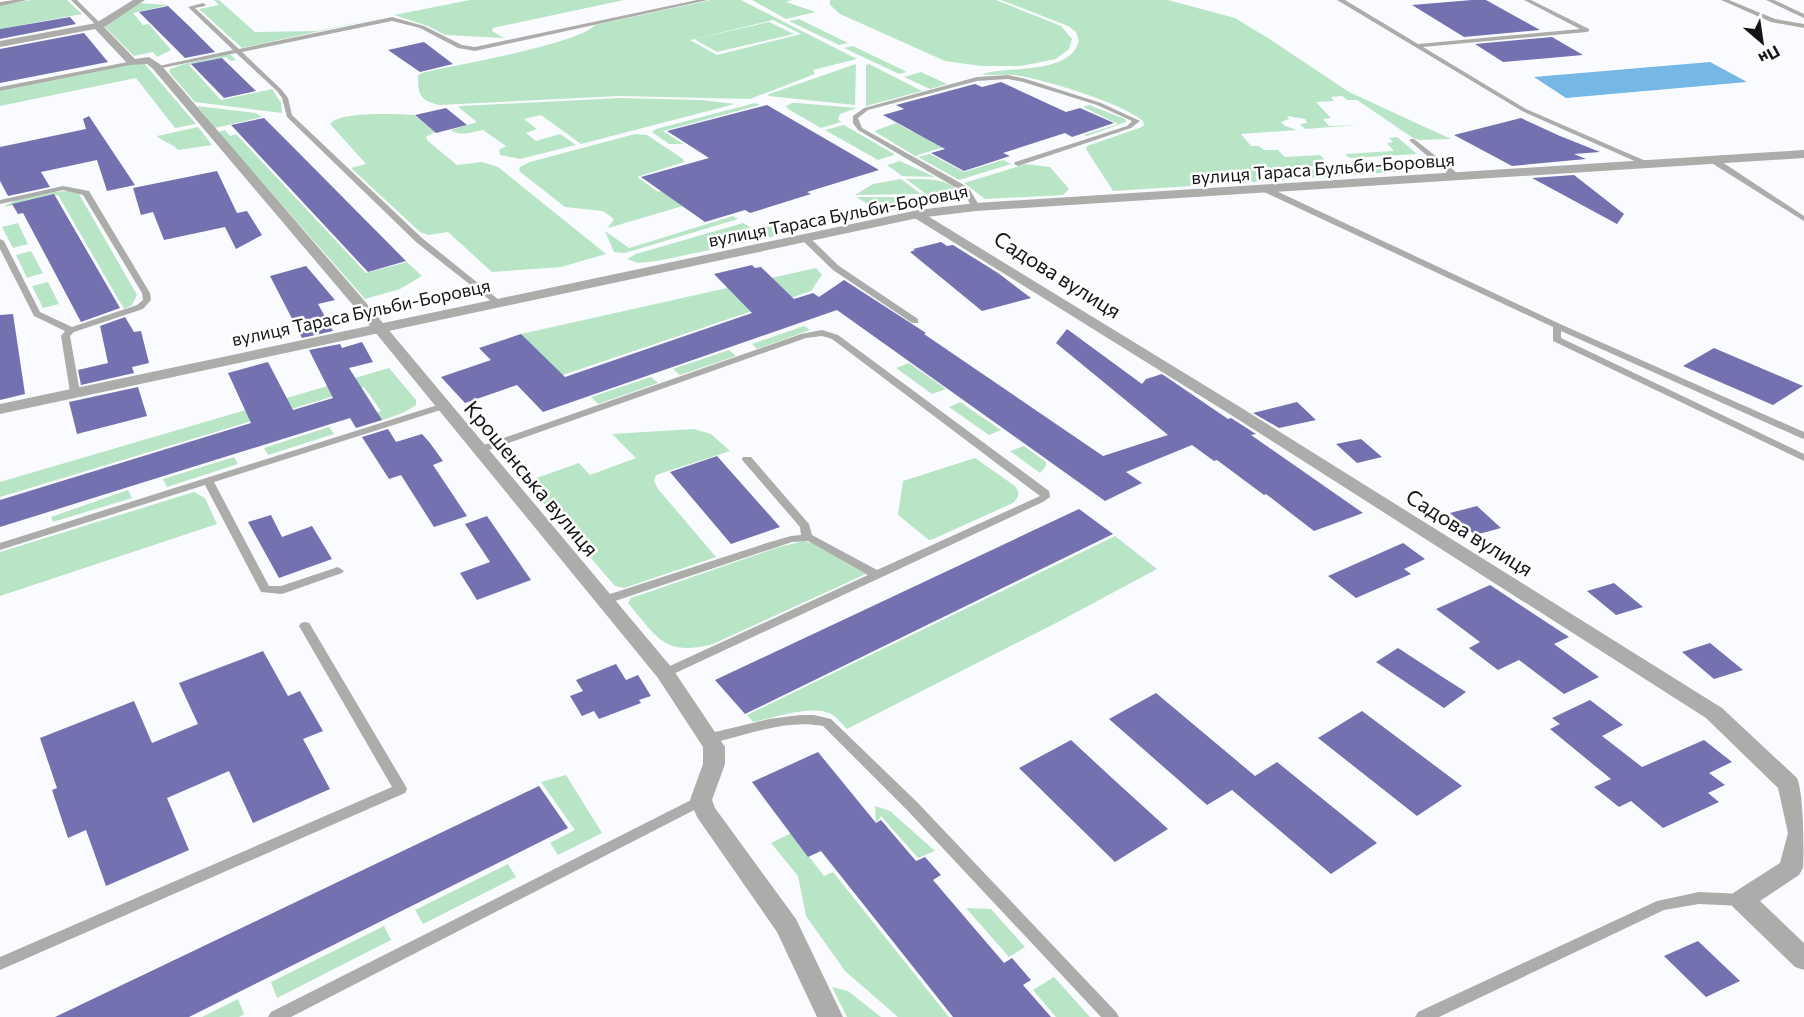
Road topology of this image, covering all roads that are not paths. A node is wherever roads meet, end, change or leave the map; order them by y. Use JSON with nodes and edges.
{"nodes":[{"id":1,"x":24,"y":0,"type":"edge"},
{"id":2,"x":74,"y":0,"type":"edge"},
{"id":3,"x":140,"y":0,"type":"edge"},
{"id":4,"x":705,"y":0,"type":"edge"},
{"id":5,"x":1342,"y":0,"type":"edge"},
{"id":6,"x":1527,"y":0,"type":"edge"},
{"id":7,"x":1724,"y":0,"type":"edge"},
{"id":8,"x":1769,"y":0,"type":"edge"},
{"id":9,"x":0,"y":4,"type":"edge"},
{"id":10,"x":203,"y":5,"type":"dead end"},
{"id":11,"x":1804,"y":16,"type":"edge"},
{"id":12,"x":99,"y":25,"type":"junction"},
{"id":13,"x":1804,"y":26,"type":"edge"},
{"id":14,"x":0,"y":44,"type":"edge"},
{"id":15,"x":1417,"y":46,"type":"junction"},
{"id":16,"x":237,"y":51,"type":"junction"},
{"id":17,"x":133,"y":63,"type":"junction"},
{"id":18,"x":157,"y":67,"type":"junction"},
{"id":19,"x":0,"y":89,"type":"edge"},
{"id":20,"x":1412,"y":140,"type":"dead end"},
{"id":21,"x":1804,"y":154,"type":"edge"},
{"id":22,"x":1713,"y":160,"type":"junction"},
{"id":23,"x":1018,"y":164,"type":"dead end"},
{"id":24,"x":1651,"y":165,"type":"junction"},
{"id":25,"x":1458,"y":178,"type":"junction"},
{"id":26,"x":1265,"y":189,"type":"junction"},
{"id":27,"x":0,"y":202,"type":"edge"},
{"id":28,"x":976,"y":207,"type":"junction"},
{"id":29,"x":918,"y":214,"type":"junction"},
{"id":30,"x":1804,"y":219,"type":"edge"},
{"id":31,"x":805,"y":238,"type":"junction"},
{"id":32,"x":0,"y":241,"type":"edge"},
{"id":33,"x":496,"y":302,"type":"junction"},
{"id":34,"x":915,"y":321,"type":"dead end"},
{"id":35,"x":1557,"y":326,"type":"junction"},
{"id":36,"x":377,"y":328,"type":"junction"},
{"id":37,"x":71,"y":330,"type":"junction"},
{"id":38,"x":75,"y":392,"type":"junction"},
{"id":39,"x":444,"y":406,"type":"junction"},
{"id":40,"x":0,"y":409,"type":"edge"},
{"id":41,"x":1804,"y":436,"type":"edge"},
{"id":42,"x":479,"y":450,"type":"junction"},
{"id":43,"x":1804,"y":458,"type":"edge"},
{"id":44,"x":747,"y":459,"type":"dead end"},
{"id":45,"x":208,"y":481,"type":"junction"},
{"id":46,"x":807,"y":538,"type":"junction"},
{"id":47,"x":0,"y":547,"type":"edge"},
{"id":48,"x":338,"y":571,"type":"dead end"},
{"id":49,"x":877,"y":575,"type":"junction"},
{"id":50,"x":605,"y":600,"type":"junction"},
{"id":51,"x":305,"y":626,"type":"dead end"},
{"id":52,"x":665,"y":673,"type":"junction"},
{"id":53,"x":711,"y":738,"type":"junction"},
{"id":54,"x":701,"y":800,"type":"junction"},
{"id":55,"x":1742,"y":900,"type":"junction"},
{"id":56,"x":1804,"y":958,"type":"edge"},
{"id":57,"x":0,"y":964,"type":"edge"},
{"id":58,"x":276,"y":1017,"type":"edge"},
{"id":59,"x":830,"y":1017,"type":"edge"},
{"id":60,"x":1112,"y":1017,"type":"edge"},
{"id":61,"x":1423,"y":1017,"type":"edge"}],
"edges":[{"from":1,"to":9,"type":"lane"},
{"from":2,"to":12,"type":"lane"},
{"from":3,"to":12,"type":"street"},
{"from":4,"to":16,"type":"lane"},
{"from":5,"to":15,"type":"lane"},
{"from":6,"to":15,"type":"lane"},
{"from":7,"to":13,"type":"lane"},
{"from":8,"to":11,"type":"lane"},
{"from":10,"to":16,"type":"lane"},
{"from":12,"to":14,"type":"street"},
{"from":12,"to":17,"type":"street"},
{"from":15,"to":24,"type":"lane"},
{"from":16,"to":18,"type":"lane"},
{"from":16,"to":33,"type":"lane"},
{"from":17,"to":18,"type":"street"},
{"from":17,"to":19,"type":"lane"},
{"from":18,"to":36,"type":"street","name":"Крошенська вулиця"},
{"from":20,"to":25,"type":"lane"},
{"from":21,"to":22,"type":"street","name":"вулиця Тараса Бульби-Боровця"},
{"from":22,"to":24,"type":"street","name":"вулиця Тараса Бульби-Боровця"},
{"from":22,"to":30,"type":"lane"},
{"from":23,"to":28,"type":"lane"},
{"from":24,"to":25,"type":"street","name":"вулиця Тараса Бульби-Боровця"},
{"from":25,"to":26,"type":"street","name":"вулиця Тараса Бульби-Боровця"},
{"from":26,"to":28,"type":"street","name":"вулиця Тараса Бульби-Боровця"},
{"from":26,"to":35,"type":"lane"},
{"from":27,"to":37,"type":"lane"},
{"from":28,"to":29,"type":"street","name":"вулиця Тараса Бульби-Боровця"},
{"from":29,"to":31,"type":"street","name":"вулиця Тараса Бульби-Боровця"},
{"from":29,"to":55,"type":"street","name":"Садова вулиця"},
{"from":31,"to":33,"type":"street","name":"вулиця Тараса Бульби-Боровця"},
{"from":31,"to":34,"type":"lane"},
{"from":32,"to":37,"type":"lane"},
{"from":33,"to":36,"type":"street","name":"вулиця Тараса Бульби-Боровця"},
{"from":35,"to":41,"type":"lane"},
{"from":35,"to":43,"type":"lane"},
{"from":36,"to":38,"type":"street","name":"вулиця Тараса Бульби-Боровця"},
{"from":36,"to":39,"type":"street","name":"Крошенська вулиця"},
{"from":37,"to":38,"type":"lane"},
{"from":38,"to":40,"type":"street","name":"вулиця Тараса Бульби-Боровця"},
{"from":39,"to":42,"type":"street","name":"Крошенська вулиця"},
{"from":39,"to":45,"type":"lane"},
{"from":42,"to":49,"type":"lane"},
{"from":42,"to":50,"type":"street","name":"Крошенська вулиця"},
{"from":44,"to":46,"type":"lane"},
{"from":45,"to":47,"type":"lane"},
{"from":45,"to":48,"type":"lane"},
{"from":46,"to":49,"type":"lane"},
{"from":46,"to":50,"type":"lane"},
{"from":49,"to":52,"type":"lane"},
{"from":50,"to":52,"type":"street","name":"Крошенська вулиця"},
{"from":51,"to":57,"type":"lane"},
{"from":52,"to":53,"type":"street","name":"Крошенська вулиця"},
{"from":53,"to":54,"type":"street"},
{"from":53,"to":60,"type":"lane"},
{"from":54,"to":58,"type":"lane"},
{"from":54,"to":59,"type":"street"},
{"from":55,"to":56,"type":"street"},
{"from":55,"to":61,"type":"lane"}]}
